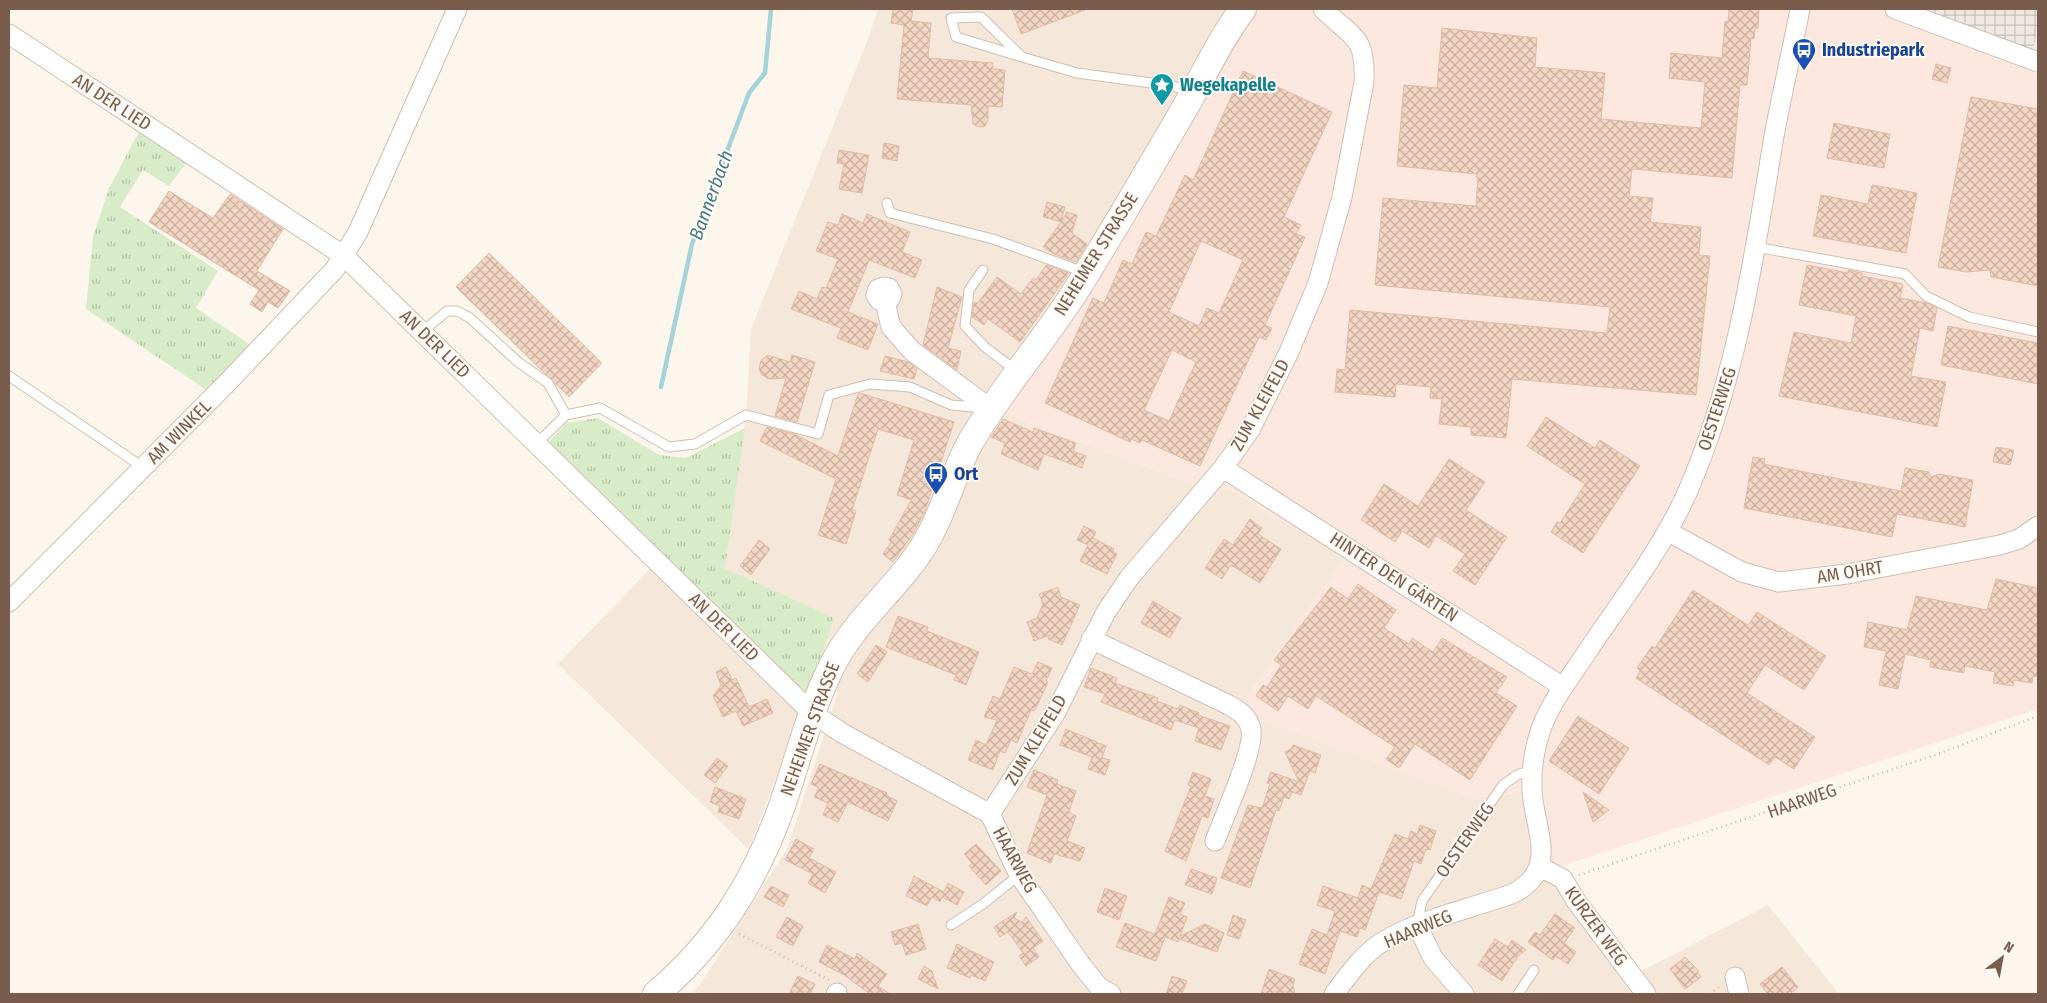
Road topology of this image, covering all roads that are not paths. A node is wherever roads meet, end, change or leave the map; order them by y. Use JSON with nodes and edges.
{"nodes":[{"id":1,"x":456,"y":9,"type":"edge"},
{"id":2,"x":1243,"y":9,"type":"edge"},
{"id":3,"x":1323,"y":9,"type":"edge"},
{"id":4,"x":1800,"y":9,"type":"edge"},
{"id":5,"x":1895,"y":9,"type":"edge"},
{"id":6,"x":9,"y":34,"type":"edge"},
{"id":7,"x":1022,"y":57,"type":"junction"},
{"id":8,"x":2038,"y":62,"type":"edge"},
{"id":9,"x":1192,"y":94,"type":"junction"},
{"id":10,"x":887,"y":203,"type":"dead end"},
{"id":11,"x":1756,"y":247,"type":"junction"},
{"id":12,"x":344,"y":256,"type":"junction"},
{"id":13,"x":983,"y":270,"type":"dead end"},
{"id":14,"x":1087,"y":273,"type":"junction"},
{"id":15,"x":885,"y":302,"type":"dead end"},
{"id":16,"x":423,"y":331,"type":"junction"},
{"id":17,"x":2038,"y":332,"type":"edge"},
{"id":18,"x":1018,"y":372,"type":"junction"},
{"id":19,"x":9,"y":376,"type":"edge"},
{"id":20,"x":990,"y":409,"type":"junction"},
{"id":21,"x":566,"y":415,"type":"junction"},
{"id":22,"x":536,"y":444,"type":"junction"},
{"id":23,"x":144,"y":468,"type":"junction"},
{"id":24,"x":1223,"y":468,"type":"junction"},
{"id":25,"x":2038,"y":526,"type":"edge"},
{"id":26,"x":1667,"y":531,"type":"junction"},
{"id":27,"x":9,"y":602,"type":"edge"},
{"id":28,"x":1090,"y":639,"type":"junction"},
{"id":29,"x":1563,"y":687,"type":"junction"},
{"id":30,"x":812,"y":713,"type":"junction"},
{"id":31,"x":1532,"y":770,"type":"junction"},
{"id":32,"x":990,"y":814,"type":"junction"},
{"id":33,"x":1215,"y":841,"type":"dead end"},
{"id":34,"x":1539,"y":866,"type":"junction"},
{"id":35,"x":1019,"y":875,"type":"junction"},
{"id":36,"x":951,"y":925,"type":"dead end"},
{"id":37,"x":1417,"y":925,"type":"junction"},
{"id":38,"x":1534,"y":970,"type":"dead end"},
{"id":39,"x":1101,"y":992,"type":"edge"},
{"id":40,"x":656,"y":994,"type":"edge"},
{"id":41,"x":1334,"y":994,"type":"edge"},
{"id":42,"x":1464,"y":994,"type":"edge"},
{"id":43,"x":1518,"y":994,"type":"edge"},
{"id":44,"x":1646,"y":994,"type":"edge"}],
"edges":[{"from":1,"to":12,"type":"street","name":"AM WINKEL"},
{"from":2,"to":9,"type":"main road","name":"NEHEIMER STRASSE"},
{"from":3,"to":24,"type":"street","name":"ZUM KLEIFELD"},
{"from":4,"to":11,"type":"street","name":"OESTERWEG"},
{"from":5,"to":8,"type":"street"},
{"from":6,"to":12,"type":"street","name":"AN DER LIED"},
{"from":7,"to":7,"type":"lane"},
{"from":7,"to":9,"type":"lane"},
{"from":9,"to":14,"type":"main road","name":"NEHEIMER STRASSE"},
{"from":10,"to":14,"type":"lane"},
{"from":11,"to":17,"type":"lane"},
{"from":11,"to":26,"type":"street","name":"OESTERWEG"},
{"from":12,"to":16,"type":"street","name":"AN DER LIED"},
{"from":12,"to":23,"type":"street","name":"AM WINKEL"},
{"from":13,"to":18,"type":"lane"},
{"from":14,"to":18,"type":"main road","name":"NEHEIMER STRASSE"},
{"from":15,"to":20,"type":"street"},
{"from":16,"to":21,"type":"lane"},
{"from":16,"to":22,"type":"street","name":"AN DER LIED"},
{"from":18,"to":20,"type":"main road","name":"NEHEIMER STRASSE"},
{"from":19,"to":23,"type":"lane"},
{"from":20,"to":21,"type":"lane"},
{"from":20,"to":30,"type":"main road","name":"NEHEIMER STRASSE"},
{"from":21,"to":22,"type":"lane"},
{"from":22,"to":30,"type":"street","name":"AN DER LIED"},
{"from":23,"to":27,"type":"street","name":"AM WINKEL"},
{"from":24,"to":28,"type":"street","name":"ZUM KLEIFELD"},
{"from":24,"to":29,"type":"street","name":"HINTER DEN GÄRTEN"},
{"from":25,"to":26,"type":"street","name":"AM OHRT"},
{"from":26,"to":29,"type":"street","name":"OESTERWEG"},
{"from":28,"to":32,"type":"street","name":"ZUM KLEIFELD"},
{"from":28,"to":33,"type":"street"},
{"from":29,"to":31,"type":"street","name":"OESTERWEG"},
{"from":30,"to":32,"type":"street","name":"HAARWEG"},
{"from":30,"to":40,"type":"main road","name":"NEHEIMER STRASSE"},
{"from":31,"to":34,"type":"street","name":"OESTERWEG"},
{"from":31,"to":37,"type":"lane","name":"OESTERWEG"},
{"from":32,"to":35,"type":"street","name":"HAARWEG"},
{"from":34,"to":37,"type":"street","name":"HAARWEG"},
{"from":34,"to":44,"type":"street","name":"KURZER WEG"},
{"from":35,"to":36,"type":"lane"},
{"from":35,"to":39,"type":"street","name":"HAARWEG"},
{"from":37,"to":41,"type":"street","name":"HAARWEG"},
{"from":37,"to":42,"type":"street"},
{"from":38,"to":43,"type":"lane"}]}
